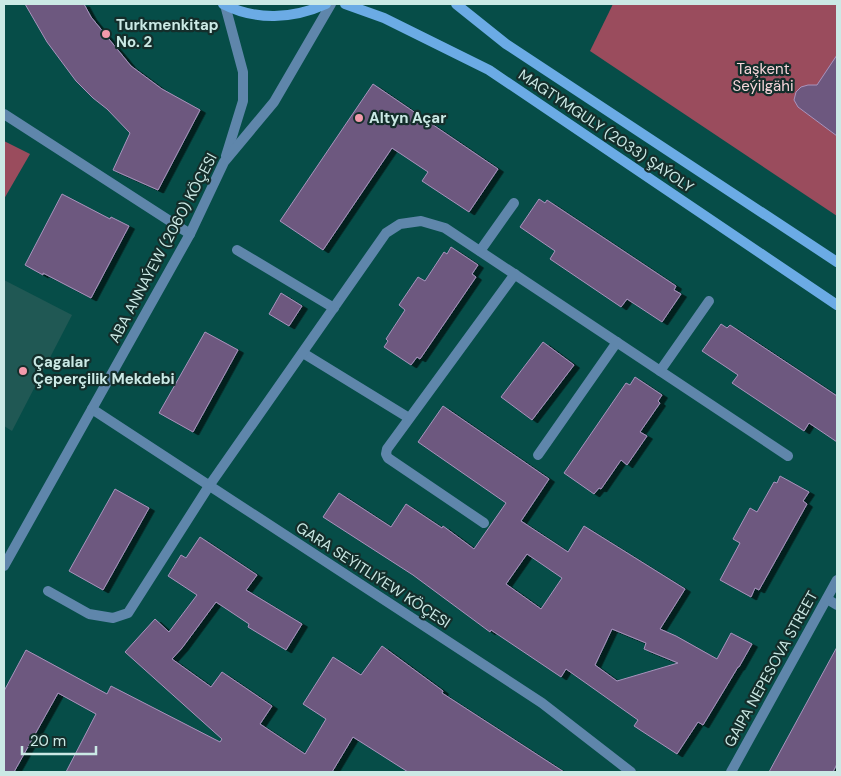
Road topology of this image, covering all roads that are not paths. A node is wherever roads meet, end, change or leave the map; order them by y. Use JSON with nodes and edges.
{"nodes":[{"id":1,"x":224,"y":4,"type":"edge"},
{"id":2,"x":326,"y":4,"type":"edge"},
{"id":3,"x":331,"y":4,"type":"edge"},
{"id":4,"x":345,"y":4,"type":"edge"},
{"id":5,"x":456,"y":4,"type":"edge"},
{"id":6,"x":4,"y":114,"type":"edge"},
{"id":7,"x":224,"y":162,"type":"junction"},
{"id":8,"x":514,"y":203,"type":"dead end"},
{"id":9,"x":190,"y":234,"type":"junction"},
{"id":10,"x":237,"y":250,"type":"dead end"},
{"id":11,"x":480,"y":251,"type":"junction"},
{"id":12,"x":837,"y":262,"type":"edge"},
{"id":13,"x":514,"y":274,"type":"junction"},
{"id":14,"x":709,"y":301,"type":"dead end"},
{"id":15,"x":837,"y":305,"type":"edge"},
{"id":16,"x":334,"y":308,"type":"junction"},
{"id":17,"x":617,"y":342,"type":"junction"},
{"id":18,"x":303,"y":353,"type":"junction"},
{"id":19,"x":660,"y":371,"type":"junction"},
{"id":20,"x":92,"y":409,"type":"junction"},
{"id":21,"x":409,"y":418,"type":"junction"},
{"id":22,"x":538,"y":455,"type":"dead end"},
{"id":23,"x":788,"y":456,"type":"dead end"},
{"id":24,"x":209,"y":486,"type":"junction"},
{"id":25,"x":484,"y":523,"type":"dead end"},
{"id":26,"x":4,"y":566,"type":"edge"},
{"id":27,"x":837,"y":580,"type":"edge"},
{"id":28,"x":48,"y":591,"type":"dead end"},
{"id":29,"x":828,"y":599,"type":"junction"},
{"id":30,"x":837,"y":606,"type":"edge"},
{"id":31,"x":632,"y":772,"type":"edge"},
{"id":32,"x":731,"y":772,"type":"edge"}],
"edges":[{"from":1,"to":2,"type":"main road"},
{"from":1,"to":7,"type":"street"},
{"from":3,"to":7,"type":"street","name":"ABA ANNAÝEW (2060) KÖÇESI"},
{"from":4,"to":15,"type":"main road","name":"MAGTYMGULY (2033) ŞAÝOLY"},
{"from":5,"to":12,"type":"main road","name":"MAGTYMGULY (2033) ŞAÝOLY"},
{"from":6,"to":9,"type":"street"},
{"from":7,"to":9,"type":"street","name":"ABA ANNAÝEW (2060) KÖÇESI"},
{"from":8,"to":11,"type":"street"},
{"from":9,"to":20,"type":"street","name":"ABA ANNAÝEW (2060) KÖÇESI"},
{"from":10,"to":16,"type":"street"},
{"from":11,"to":13,"type":"street"},
{"from":11,"to":16,"type":"street"},
{"from":13,"to":17,"type":"street"},
{"from":13,"to":21,"type":"street"},
{"from":14,"to":19,"type":"street"},
{"from":16,"to":18,"type":"street"},
{"from":17,"to":19,"type":"street"},
{"from":17,"to":22,"type":"street"},
{"from":18,"to":21,"type":"street"},
{"from":18,"to":24,"type":"street"},
{"from":19,"to":23,"type":"street"},
{"from":20,"to":24,"type":"street","name":"GARA SEÝITLIÝEW KÖÇESI"},
{"from":20,"to":26,"type":"street","name":"ABA ANNAÝEW (2060) KÖÇESI"},
{"from":21,"to":25,"type":"street"},
{"from":24,"to":28,"type":"street"},
{"from":24,"to":31,"type":"street","name":"GARA SEÝITLIÝEW KÖÇESI"},
{"from":27,"to":29,"type":"street","name":"GAIPA NEPESOVA STREET"},
{"from":29,"to":30,"type":"street"},
{"from":29,"to":32,"type":"street","name":"GAIPA NEPESOVA STREET"}]}
